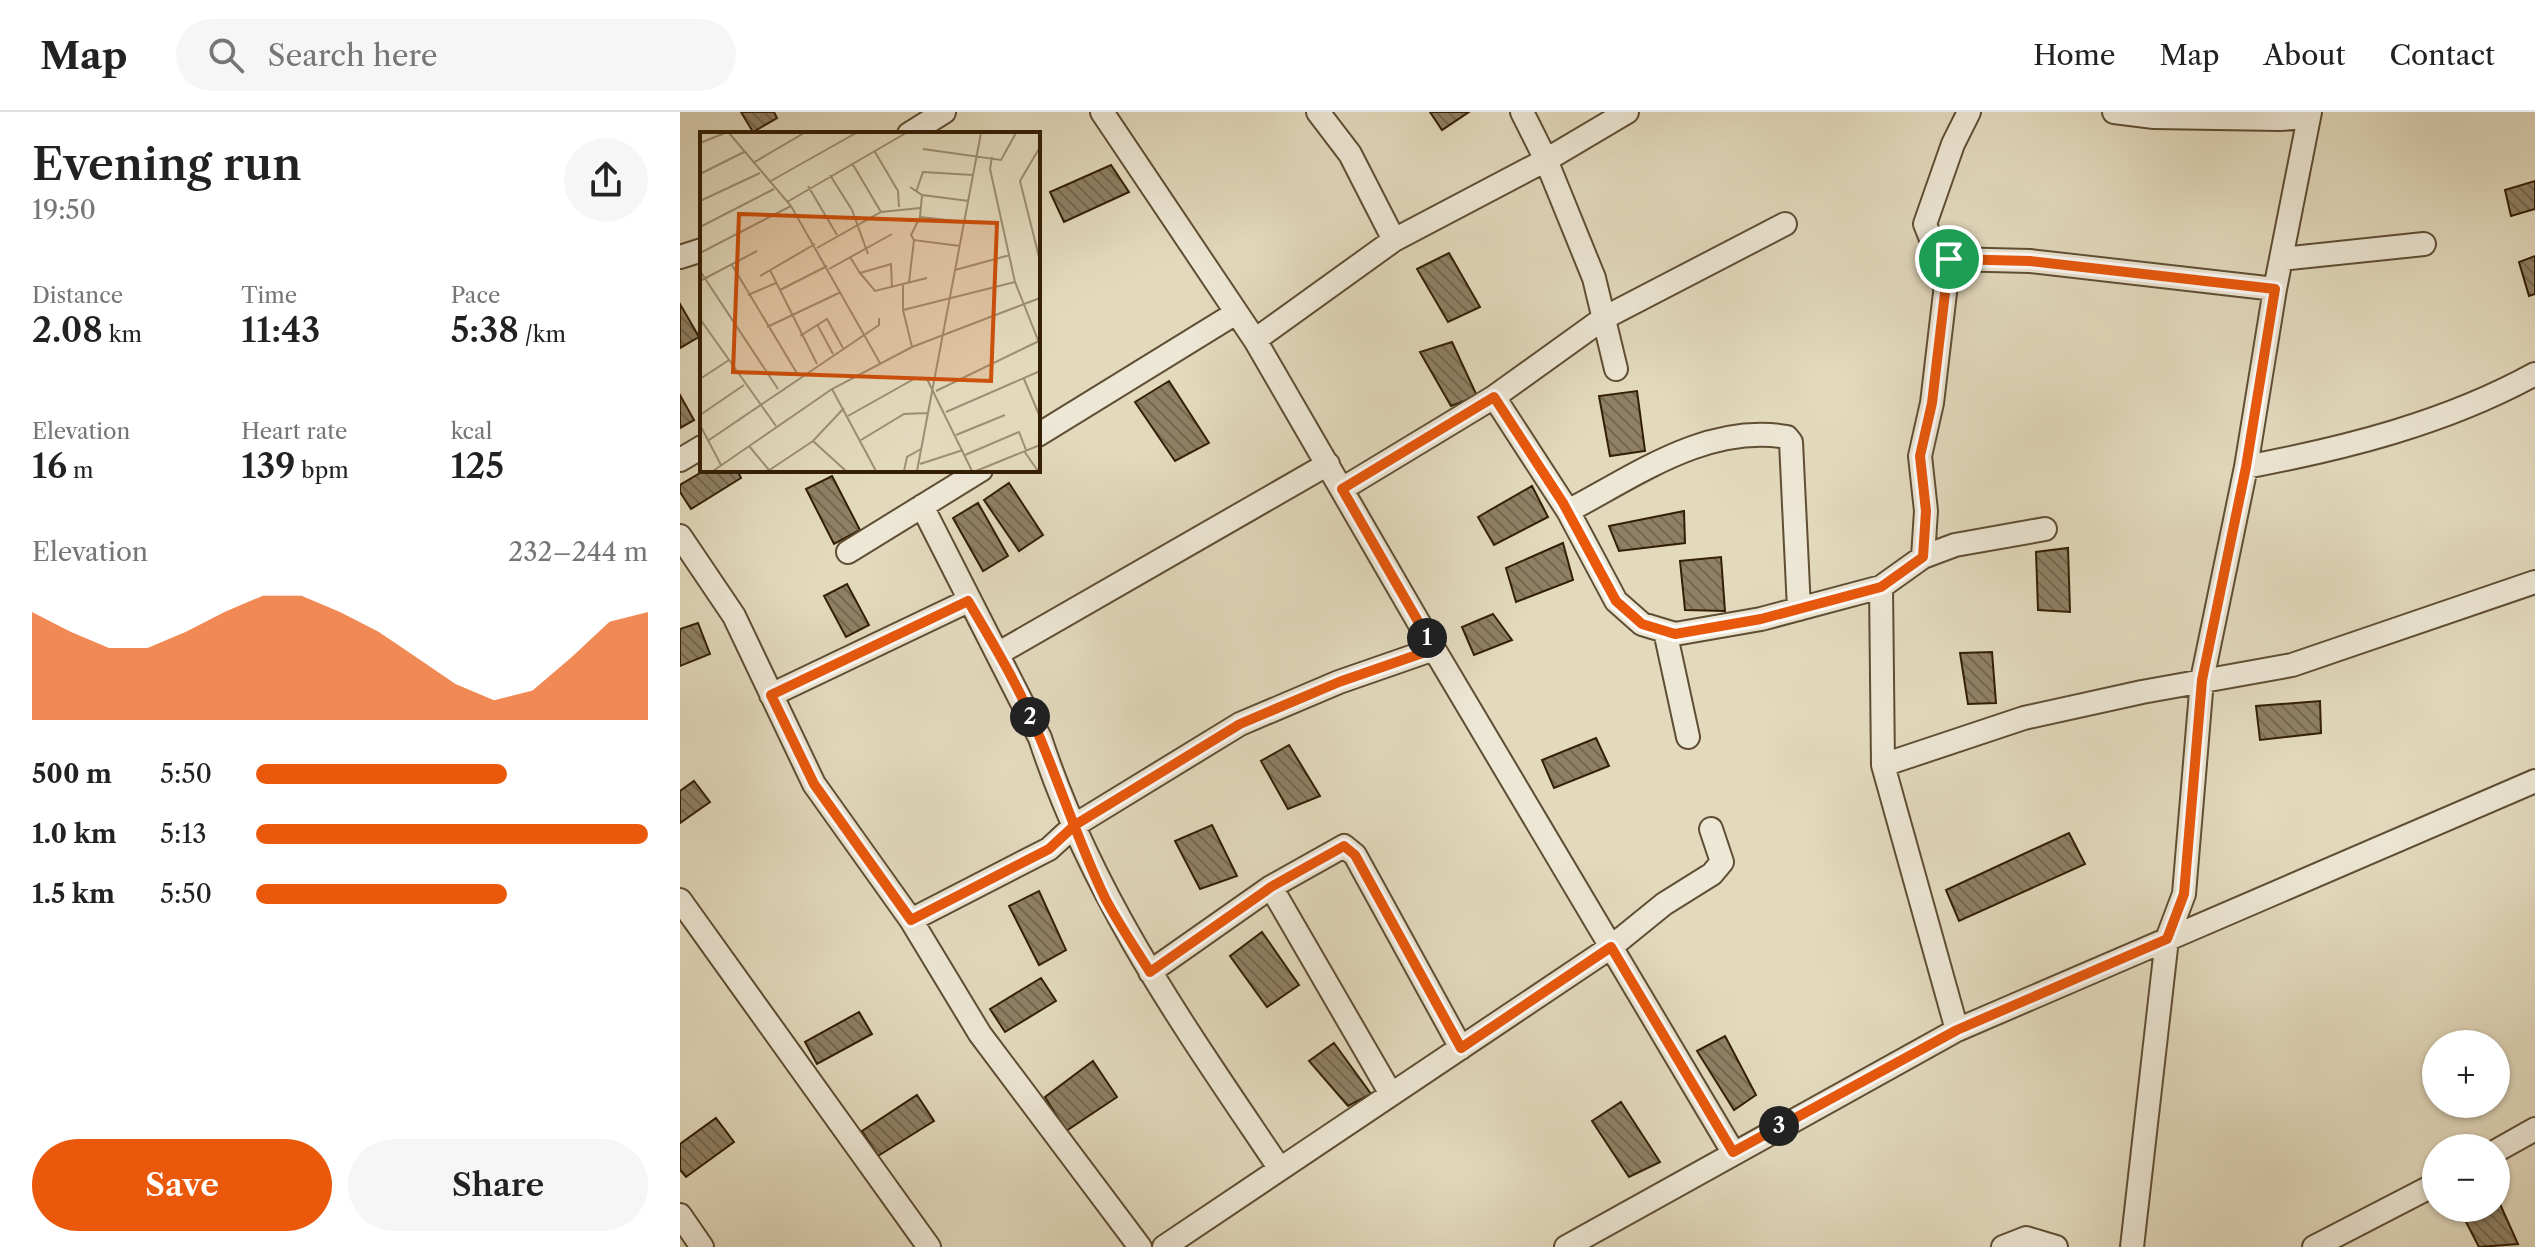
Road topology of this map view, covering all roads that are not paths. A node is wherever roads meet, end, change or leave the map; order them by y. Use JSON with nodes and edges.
{"nodes":[{"id":1,"x":944,"y":112,"type":"edge"},
{"id":2,"x":1102,"y":112,"type":"edge"},
{"id":3,"x":1318,"y":112,"type":"edge"},
{"id":4,"x":1522,"y":112,"type":"edge"},
{"id":5,"x":1627,"y":112,"type":"edge"},
{"id":6,"x":1969,"y":112,"type":"edge"},
{"id":7,"x":2114,"y":112,"type":"edge"},
{"id":8,"x":2310,"y":114,"type":"edge"},
{"id":9,"x":912,"y":132,"type":"edge"},
{"id":10,"x":1546,"y":160,"type":"junction"},
{"id":11,"x":1785,"y":224,"type":"dead end"},
{"id":12,"x":1394,"y":240,"type":"junction"},
{"id":13,"x":2424,"y":244,"type":"dead end"},
{"id":14,"x":700,"y":251,"type":"edge"},
{"id":15,"x":680,"y":257,"type":"edge"},
{"id":16,"x":1949,"y":259,"type":"junction"},
{"id":17,"x":2281,"y":259,"type":"junction"},
{"id":18,"x":2275,"y":289,"type":"junction"},
{"id":19,"x":1236,"y":313,"type":"junction"},
{"id":20,"x":1604,"y":318,"type":"junction"},
{"id":21,"x":1255,"y":340,"type":"junction"},
{"id":22,"x":1616,"y":369,"type":"dead end"},
{"id":23,"x":2535,"y":374,"type":"edge"},
{"id":24,"x":1494,"y":397,"type":"junction"},
{"id":25,"x":1040,"y":434,"type":"edge"},
{"id":26,"x":700,"y":448,"type":"edge"},
{"id":27,"x":680,"y":460,"type":"edge"},
{"id":28,"x":1328,"y":464,"type":"junction"},
{"id":29,"x":2246,"y":467,"type":"junction"},
{"id":30,"x":978,"y":472,"type":"edge"},
{"id":31,"x":1342,"y":489,"type":"junction"},
{"id":32,"x":922,"y":506,"type":"junction"},
{"id":33,"x":1568,"y":511,"type":"junction"},
{"id":34,"x":2045,"y":529,"type":"dead end"},
{"id":35,"x":680,"y":536,"type":"edge"},
{"id":36,"x":848,"y":552,"type":"dead end"},
{"id":37,"x":1923,"y":557,"type":"junction"},
{"id":38,"x":2535,"y":582,"type":"edge"},
{"id":39,"x":1881,"y":587,"type":"junction"},
{"id":40,"x":968,"y":601,"type":"junction"},
{"id":41,"x":1799,"y":609,"type":"junction"},
{"id":42,"x":1665,"y":631,"type":"junction"},
{"id":43,"x":1434,"y":649,"type":"junction"},
{"id":44,"x":999,"y":653,"type":"junction"},
{"id":45,"x":2202,"y":680,"type":"junction"},
{"id":46,"x":771,"y":695,"type":"junction"},
{"id":47,"x":1688,"y":737,"type":"dead end"},
{"id":48,"x":1883,"y":765,"type":"junction"},
{"id":49,"x":2535,"y":781,"type":"edge"},
{"id":50,"x":1075,"y":825,"type":"junction"},
{"id":51,"x":1711,"y":829,"type":"dead end"},
{"id":52,"x":1271,"y":887,"type":"junction"},
{"id":53,"x":680,"y":900,"type":"edge"},
{"id":54,"x":911,"y":920,"type":"junction"},
{"id":55,"x":2167,"y":939,"type":"junction"},
{"id":56,"x":1611,"y":947,"type":"junction"},
{"id":57,"x":1150,"y":972,"type":"junction"},
{"id":58,"x":1957,"y":1030,"type":"junction"},
{"id":59,"x":1461,"y":1048,"type":"junction"},
{"id":60,"x":1391,"y":1094,"type":"junction"},
{"id":61,"x":2535,"y":1129,"type":"edge"},
{"id":62,"x":2510,"y":1143,"type":"edge"},
{"id":63,"x":1733,"y":1152,"type":"junction"},
{"id":64,"x":1280,"y":1169,"type":"junction"},
{"id":65,"x":2422,"y":1191,"type":"edge"},
{"id":66,"x":680,"y":1215,"type":"edge"},
{"id":67,"x":702,"y":1247,"type":"edge"},
{"id":68,"x":929,"y":1247,"type":"edge"},
{"id":69,"x":1140,"y":1247,"type":"edge"},
{"id":70,"x":1164,"y":1247,"type":"edge"},
{"id":71,"x":1566,"y":1247,"type":"edge"},
{"id":72,"x":2003,"y":1247,"type":"edge"},
{"id":73,"x":2056,"y":1247,"type":"edge"},
{"id":74,"x":2132,"y":1247,"type":"edge"},
{"id":75,"x":2314,"y":1247,"type":"edge"}],
"edges":[{"from":1,"to":9,"type":"street"},
{"from":2,"to":19,"type":"street"},
{"from":3,"to":12,"type":"street"},
{"from":4,"to":10,"type":"street"},
{"from":5,"to":10,"type":"street"},
{"from":6,"to":16,"type":"street"},
{"from":7,"to":8,"type":"street"},
{"from":8,"to":17,"type":"street"},
{"from":10,"to":12,"type":"street"},
{"from":10,"to":20,"type":"street"},
{"from":11,"to":20,"type":"street"},
{"from":12,"to":21,"type":"street"},
{"from":13,"to":17,"type":"street"},
{"from":14,"to":15,"type":"street"},
{"from":16,"to":18,"type":"street"},
{"from":16,"to":37,"type":"street"},
{"from":17,"to":18,"type":"street"},
{"from":18,"to":29,"type":"street"},
{"from":19,"to":21,"type":"street"},
{"from":19,"to":25,"type":"street"},
{"from":20,"to":22,"type":"street"},
{"from":20,"to":24,"type":"street"},
{"from":21,"to":28,"type":"street"},
{"from":23,"to":29,"type":"street"},
{"from":24,"to":31,"type":"street"},
{"from":24,"to":33,"type":"street"},
{"from":26,"to":27,"type":"street"},
{"from":28,"to":31,"type":"street"},
{"from":28,"to":44,"type":"street"},
{"from":29,"to":45,"type":"street"},
{"from":30,"to":32,"type":"street"},
{"from":31,"to":43,"type":"street"},
{"from":32,"to":36,"type":"street"},
{"from":32,"to":40,"type":"street"},
{"from":33,"to":41,"type":"street"},
{"from":33,"to":42,"type":"street"},
{"from":34,"to":37,"type":"street"},
{"from":35,"to":46,"type":"street"},
{"from":37,"to":39,"type":"street"},
{"from":38,"to":45,"type":"street"},
{"from":39,"to":41,"type":"street"},
{"from":39,"to":48,"type":"street"},
{"from":40,"to":44,"type":"street"},
{"from":40,"to":46,"type":"street"},
{"from":41,"to":42,"type":"street"},
{"from":42,"to":47,"type":"street"},
{"from":43,"to":50,"type":"street"},
{"from":43,"to":56,"type":"street"},
{"from":44,"to":50,"type":"street"},
{"from":45,"to":48,"type":"street"},
{"from":45,"to":55,"type":"street"},
{"from":46,"to":54,"type":"street"},
{"from":48,"to":58,"type":"street"},
{"from":49,"to":55,"type":"street"},
{"from":50,"to":54,"type":"street"},
{"from":50,"to":57,"type":"street"},
{"from":51,"to":56,"type":"street"},
{"from":52,"to":57,"type":"street"},
{"from":52,"to":59,"type":"street"},
{"from":52,"to":60,"type":"street"},
{"from":53,"to":68,"type":"street"},
{"from":54,"to":69,"type":"street"},
{"from":55,"to":58,"type":"street"},
{"from":55,"to":74,"type":"street"},
{"from":56,"to":59,"type":"street"},
{"from":56,"to":63,"type":"street"},
{"from":57,"to":64,"type":"street"},
{"from":58,"to":63,"type":"street"},
{"from":59,"to":60,"type":"street"},
{"from":60,"to":64,"type":"street"},
{"from":61,"to":62,"type":"street"},
{"from":63,"to":71,"type":"street"},
{"from":64,"to":70,"type":"street"},
{"from":65,"to":75,"type":"street"},
{"from":66,"to":67,"type":"street"},
{"from":72,"to":73,"type":"street"}]}
